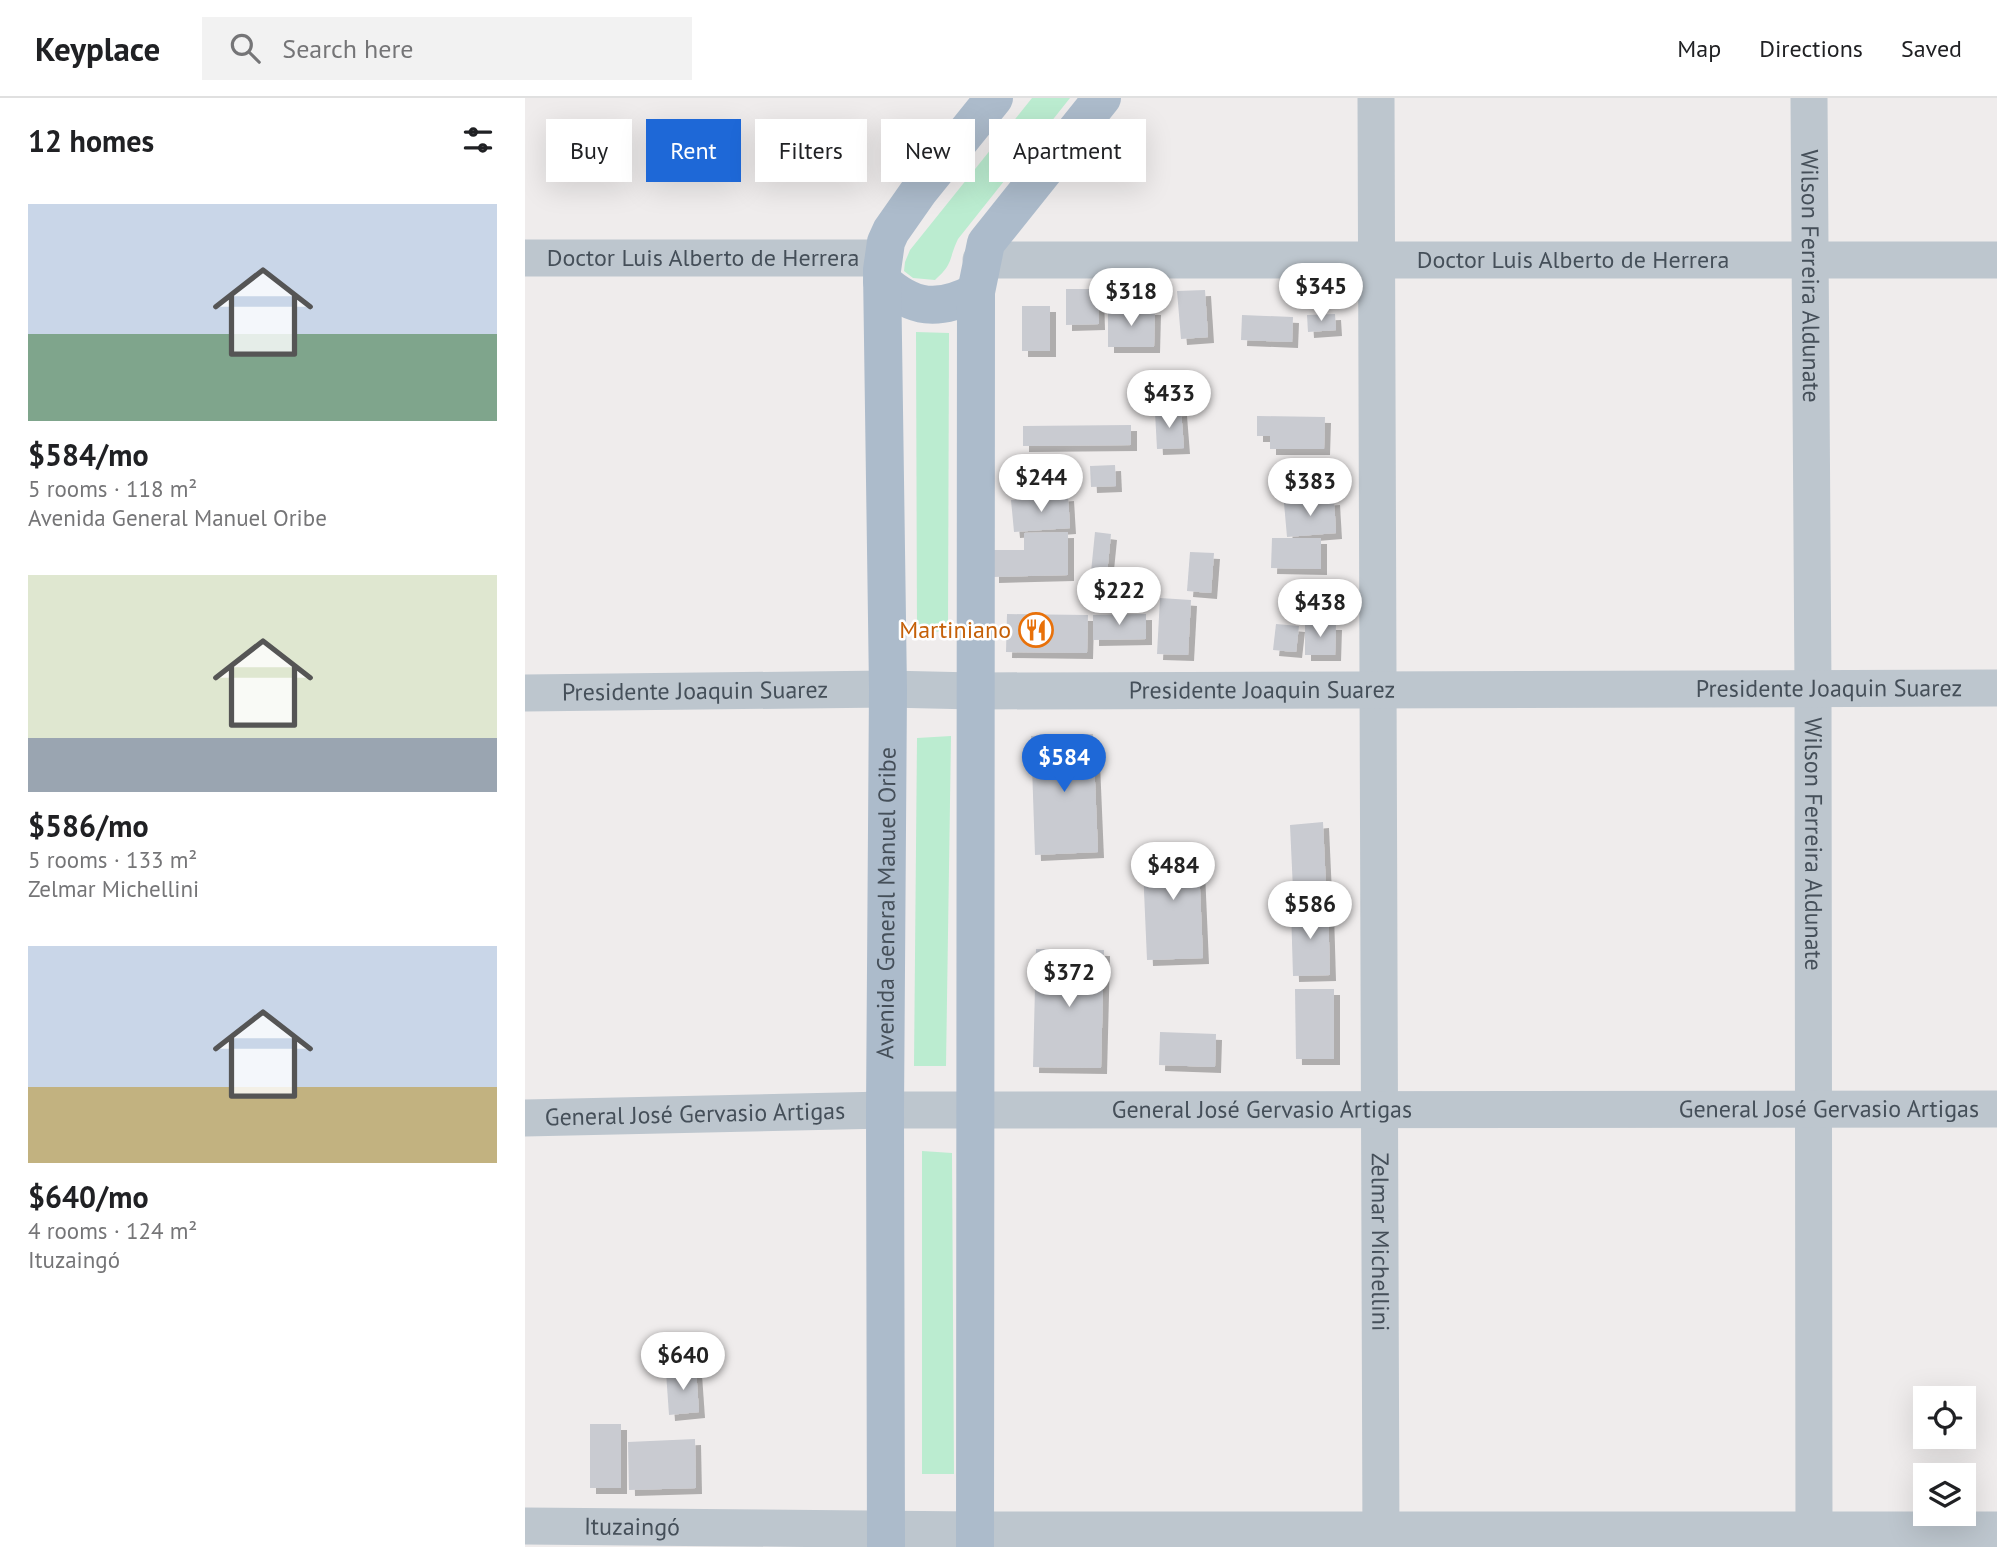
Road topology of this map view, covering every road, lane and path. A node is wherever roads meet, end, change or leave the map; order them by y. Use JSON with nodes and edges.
{"nodes":[{"id":1,"x":994,"y":98,"type":"edge"},
{"id":2,"x":1103,"y":98,"type":"edge"},
{"id":3,"x":1376,"y":98,"type":"edge"},
{"id":4,"x":1809,"y":98,"type":"edge"},
{"id":5,"x":525,"y":258,"type":"edge"},
{"id":6,"x":1375,"y":260,"type":"junction"},
{"id":7,"x":1997,"y":260,"type":"edge"},
{"id":8,"x":1810,"y":261,"type":"junction"},
{"id":9,"x":882,"y":269,"type":"junction"},
{"id":10,"x":978,"y":276,"type":"junction"},
{"id":11,"x":1813,"y":688,"type":"junction"},
{"id":12,"x":1997,"y":688,"type":"edge"},
{"id":13,"x":1379,"y":689,"type":"junction"},
{"id":14,"x":888,"y":690,"type":"junction"},
{"id":15,"x":974,"y":691,"type":"junction"},
{"id":16,"x":525,"y":693,"type":"edge"},
{"id":17,"x":1997,"y":1109,"type":"edge"},
{"id":18,"x":885,"y":1110,"type":"junction"},
{"id":19,"x":1381,"y":1110,"type":"junction"},
{"id":20,"x":1813,"y":1111,"type":"junction"},
{"id":21,"x":977,"y":1112,"type":"junction"},
{"id":22,"x":525,"y":1118,"type":"edge"},
{"id":23,"x":525,"y":1526,"type":"edge"},
{"id":24,"x":1997,"y":1530,"type":"edge"},
{"id":25,"x":887,"y":1538,"type":"edge"},
{"id":26,"x":1381,"y":1538,"type":"edge"},
{"id":27,"x":975,"y":1539,"type":"edge"},
{"id":28,"x":1814,"y":1539,"type":"edge"}],
"edges":[{"from":1,"to":9,"type":"main road"},
{"from":2,"to":10,"type":"main road"},
{"from":3,"to":6,"type":"street","name":"Zelmar Michellini"},
{"from":4,"to":8,"type":"street","name":"Wilson Ferreira Aldunate"},
{"from":5,"to":9,"type":"street","name":"Doctor Luis Alberto de Herrera"},
{"from":6,"to":8,"type":"street","name":"Doctor Luis Alberto de Herrera"},
{"from":6,"to":10,"type":"street","name":"Doctor Luis Alberto de Herrera"},
{"from":6,"to":13,"type":"street","name":"Zelmar Michellini"},
{"from":7,"to":8,"type":"street","name":"Doctor Luis Alberto de Herrera"},
{"from":8,"to":11,"type":"street","name":"Wilson Ferreira Aldunate"},
{"from":9,"to":10,"type":"main road"},
{"from":9,"to":14,"type":"main road","name":"Avenida General Manuel Oribe"},
{"from":10,"to":15,"type":"main road"},
{"from":11,"to":12,"type":"street","name":"Presidente Joaquin Suarez"},
{"from":11,"to":13,"type":"street","name":"Presidente Joaquin Suarez"},
{"from":11,"to":20,"type":"street","name":"Wilson Ferreira Aldunate"},
{"from":13,"to":15,"type":"street","name":"Presidente Joaquin Suarez"},
{"from":13,"to":19,"type":"street","name":"Zelmar Michellini"},
{"from":14,"to":15,"type":"street","name":"Presidente Joaquin Suarez"},
{"from":14,"to":16,"type":"street","name":"Presidente Joaquin Suarez"},
{"from":14,"to":18,"type":"main road","name":"Avenida General Manuel Oribe"},
{"from":15,"to":21,"type":"main road"},
{"from":17,"to":20,"type":"street","name":"General José Gervasio Artigas"},
{"from":18,"to":21,"type":"street","name":"General José Gervasio Artigas"},
{"from":18,"to":22,"type":"street","name":"General José Gervasio Artigas"},
{"from":18,"to":25,"type":"main road","name":"Avenida General Manuel Oribe"},
{"from":19,"to":20,"type":"street","name":"General José Gervasio Artigas"},
{"from":19,"to":21,"type":"street","name":"General José Gervasio Artigas"},
{"from":19,"to":26,"type":"street","name":"Zelmar Michellini"},
{"from":20,"to":28,"type":"street","name":"Wilson Ferreira Aldunate"},
{"from":21,"to":27,"type":"main road"},
{"from":23,"to":25,"type":"street","name":"Ituzaingó"},
{"from":24,"to":28,"type":"street","name":"Ituzaingó"},
{"from":25,"to":27,"type":"street","name":"Ituzaingó"},
{"from":26,"to":27,"type":"street","name":"Ituzaingó"},
{"from":26,"to":28,"type":"street","name":"Ituzaingó"}]}
